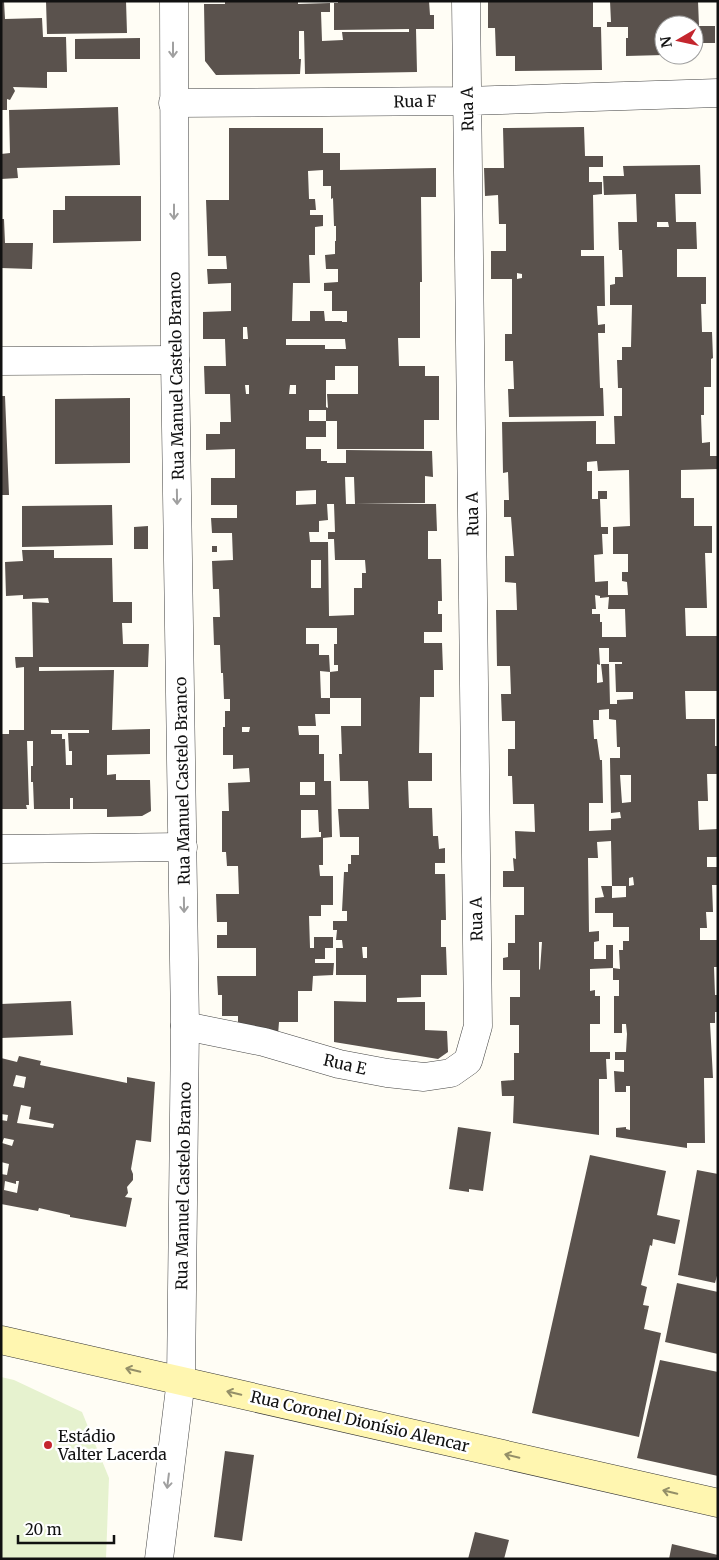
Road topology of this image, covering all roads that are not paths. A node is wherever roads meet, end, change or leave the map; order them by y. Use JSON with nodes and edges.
{"nodes":[{"id":1,"x":174,"y":1,"type":"edge"},
{"id":2,"x":466,"y":1,"type":"edge"},
{"id":3,"x":718,"y":93,"type":"edge"},
{"id":4,"x":467,"y":100,"type":"junction"},
{"id":5,"x":173,"y":103,"type":"junction"},
{"id":6,"x":175,"y":360,"type":"junction"},
{"id":7,"x":1,"y":361,"type":"edge"},
{"id":8,"x":183,"y":847,"type":"junction"},
{"id":9,"x":1,"y":849,"type":"edge"},
{"id":10,"x":185,"y":1026,"type":"junction"},
{"id":11,"x":478,"y":1026,"type":"joint"},
{"id":12,"x":1,"y":1340,"type":"edge"},
{"id":13,"x":181,"y":1380,"type":"junction"},
{"id":14,"x":718,"y":1503,"type":"edge"},
{"id":15,"x":159,"y":1559,"type":"edge"}],
"edges":[{"from":1,"to":5,"type":"street","name":"Rua Manuel Castelo Branco","one_way":true},
{"from":2,"to":4,"type":"street","name":"Rua A"},
{"from":3,"to":4,"type":"street","name":"Rua F"},
{"from":4,"to":5,"type":"street","name":"Rua F"},
{"from":4,"to":11,"type":"street","name":"Rua A"},
{"from":5,"to":6,"type":"street","name":"Rua Manuel Castelo Branco","one_way":true},
{"from":6,"to":7,"type":"street"},
{"from":6,"to":8,"type":"street","name":"Rua Manuel Castelo Branco","one_way":true},
{"from":8,"to":9,"type":"street"},
{"from":8,"to":10,"type":"street","name":"Rua Manuel Castelo Branco","one_way":true},
{"from":10,"to":11,"type":"street","name":"Rua E"},
{"from":10,"to":13,"type":"street","name":"Rua Manuel Castelo Branco"},
{"from":13,"to":12,"type":"main road","name":"Rua Coronel Dionísio Alencar","one_way":true},
{"from":14,"to":13,"type":"main road","name":"Rua Coronel Dionísio Alencar","one_way":true},
{"from":13,"to":15,"type":"street","name":"Rua Manuel Castelo Branco","one_way":true}]}
